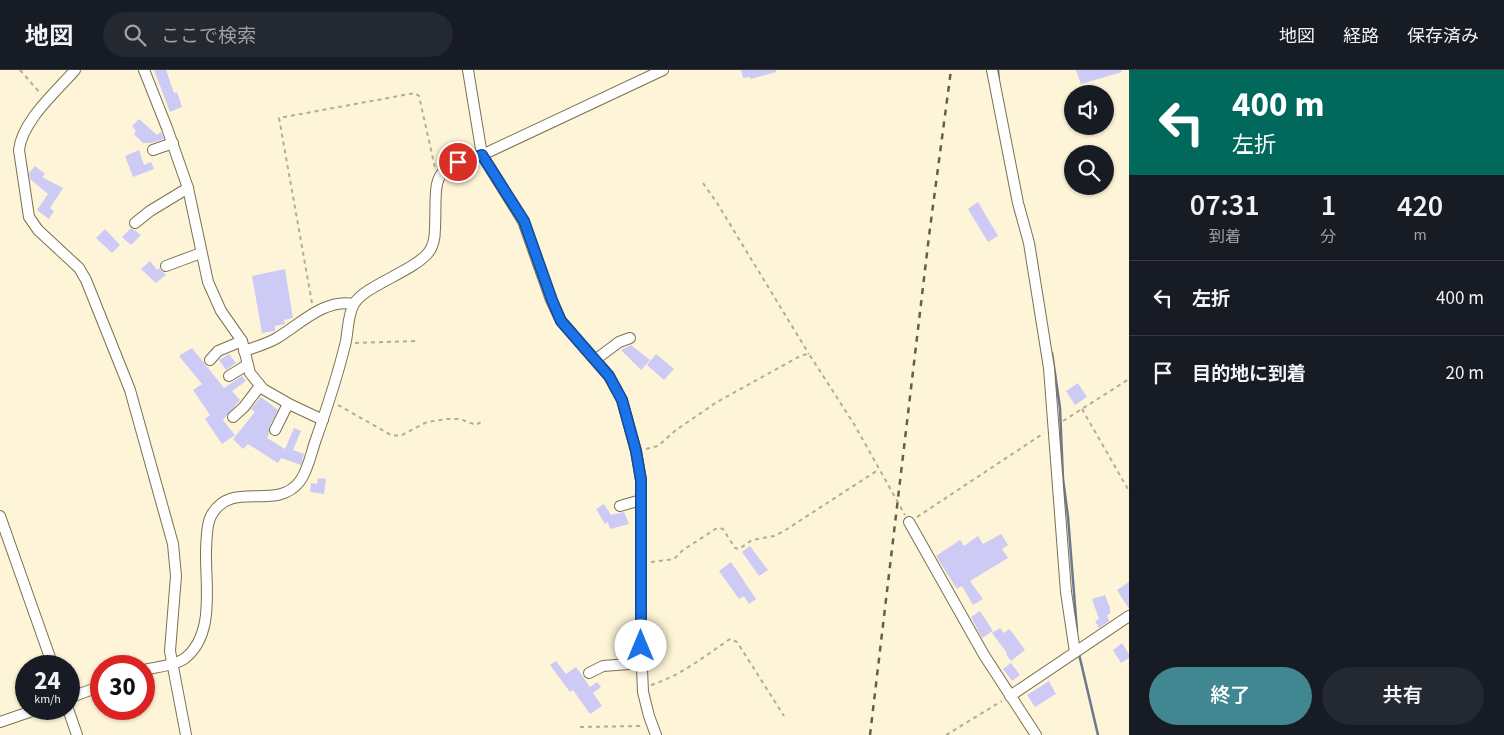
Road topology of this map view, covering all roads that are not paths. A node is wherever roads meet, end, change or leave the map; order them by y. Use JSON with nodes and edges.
{"nodes":[{"id":1,"x":75,"y":70,"type":"edge"},
{"id":2,"x":144,"y":70,"type":"edge"},
{"id":3,"x":468,"y":70,"type":"edge"},
{"id":4,"x":663,"y":70,"type":"edge"},
{"id":5,"x":992,"y":70,"type":"edge"},
{"id":6,"x":173,"y":143,"type":"junction"},
{"id":7,"x":152,"y":150,"type":"dead end"},
{"id":8,"x":482,"y":155,"type":"junction"},
{"id":9,"x":188,"y":188,"type":"junction"},
{"id":10,"x":135,"y":223,"type":"dead end"},
{"id":11,"x":201,"y":253,"type":"junction"},
{"id":12,"x":166,"y":266,"type":"dead end"},
{"id":13,"x":353,"y":304,"type":"junction"},
{"id":14,"x":630,"y":338,"type":"dead end"},
{"id":15,"x":243,"y":346,"type":"junction"},
{"id":16,"x":210,"y":360,"type":"dead end"},
{"id":17,"x":595,"y":360,"type":"junction"},
{"id":18,"x":248,"y":365,"type":"junction"},
{"id":19,"x":229,"y":376,"type":"dead end"},
{"id":20,"x":260,"y":386,"type":"junction"},
{"id":21,"x":288,"y":404,"type":"junction"},
{"id":22,"x":233,"y":416,"type":"dead end"},
{"id":23,"x":323,"y":420,"type":"junction"},
{"id":24,"x":275,"y":430,"type":"dead end"},
{"id":25,"x":641,"y":500,"type":"junction"},
{"id":26,"x":620,"y":506,"type":"dead end"},
{"id":27,"x":0,"y":516,"type":"edge"},
{"id":28,"x":909,"y":522,"type":"road end"},
{"id":29,"x":1129,"y":616,"type":"edge"},
{"id":30,"x":1075,"y":652,"type":"junction"},
{"id":31,"x":49,"y":655,"type":"edge"},
{"id":32,"x":642,"y":663,"type":"junction"},
{"id":33,"x":172,"y":664,"type":"junction"},
{"id":34,"x":155,"y":668,"type":"edge"},
{"id":35,"x":589,"y":673,"type":"dead end"},
{"id":36,"x":1010,"y":696,"type":"junction"},
{"id":37,"x":15,"y":717,"type":"edge"},
{"id":38,"x":72,"y":720,"type":"edge"},
{"id":39,"x":0,"y":722,"type":"edge"},
{"id":40,"x":654,"y":730,"type":"edge"},
{"id":41,"x":77,"y":735,"type":"edge"},
{"id":42,"x":186,"y":735,"type":"edge"},
{"id":43,"x":1036,"y":735,"type":"edge"}],
"edges":[{"from":1,"to":33,"type":"street"},
{"from":2,"to":6,"type":"street"},
{"from":3,"to":8,"type":"street"},
{"from":4,"to":8,"type":"street"},
{"from":5,"to":30,"type":"street"},
{"from":6,"to":7,"type":"street"},
{"from":6,"to":9,"type":"street"},
{"from":8,"to":13,"type":"street"},
{"from":8,"to":17,"type":"street"},
{"from":9,"to":10,"type":"street"},
{"from":9,"to":11,"type":"street"},
{"from":11,"to":12,"type":"street"},
{"from":11,"to":15,"type":"street"},
{"from":13,"to":15,"type":"street"},
{"from":13,"to":23,"type":"street"},
{"from":14,"to":17,"type":"street"},
{"from":15,"to":16,"type":"street"},
{"from":15,"to":18,"type":"street"},
{"from":17,"to":25,"type":"street"},
{"from":18,"to":19,"type":"street"},
{"from":18,"to":20,"type":"street"},
{"from":20,"to":21,"type":"street"},
{"from":20,"to":22,"type":"street"},
{"from":21,"to":23,"type":"street"},
{"from":21,"to":24,"type":"street"},
{"from":23,"to":33,"type":"street"},
{"from":25,"to":26,"type":"street"},
{"from":25,"to":32,"type":"street"},
{"from":27,"to":31,"type":"street"},
{"from":28,"to":36,"type":"street"},
{"from":29,"to":30,"type":"street"},
{"from":30,"to":36,"type":"street"},
{"from":32,"to":35,"type":"street"},
{"from":32,"to":40,"type":"street"},
{"from":33,"to":34,"type":"street"},
{"from":33,"to":42,"type":"street"},
{"from":36,"to":43,"type":"street"},
{"from":37,"to":39,"type":"street"},
{"from":38,"to":41,"type":"street"}]}
